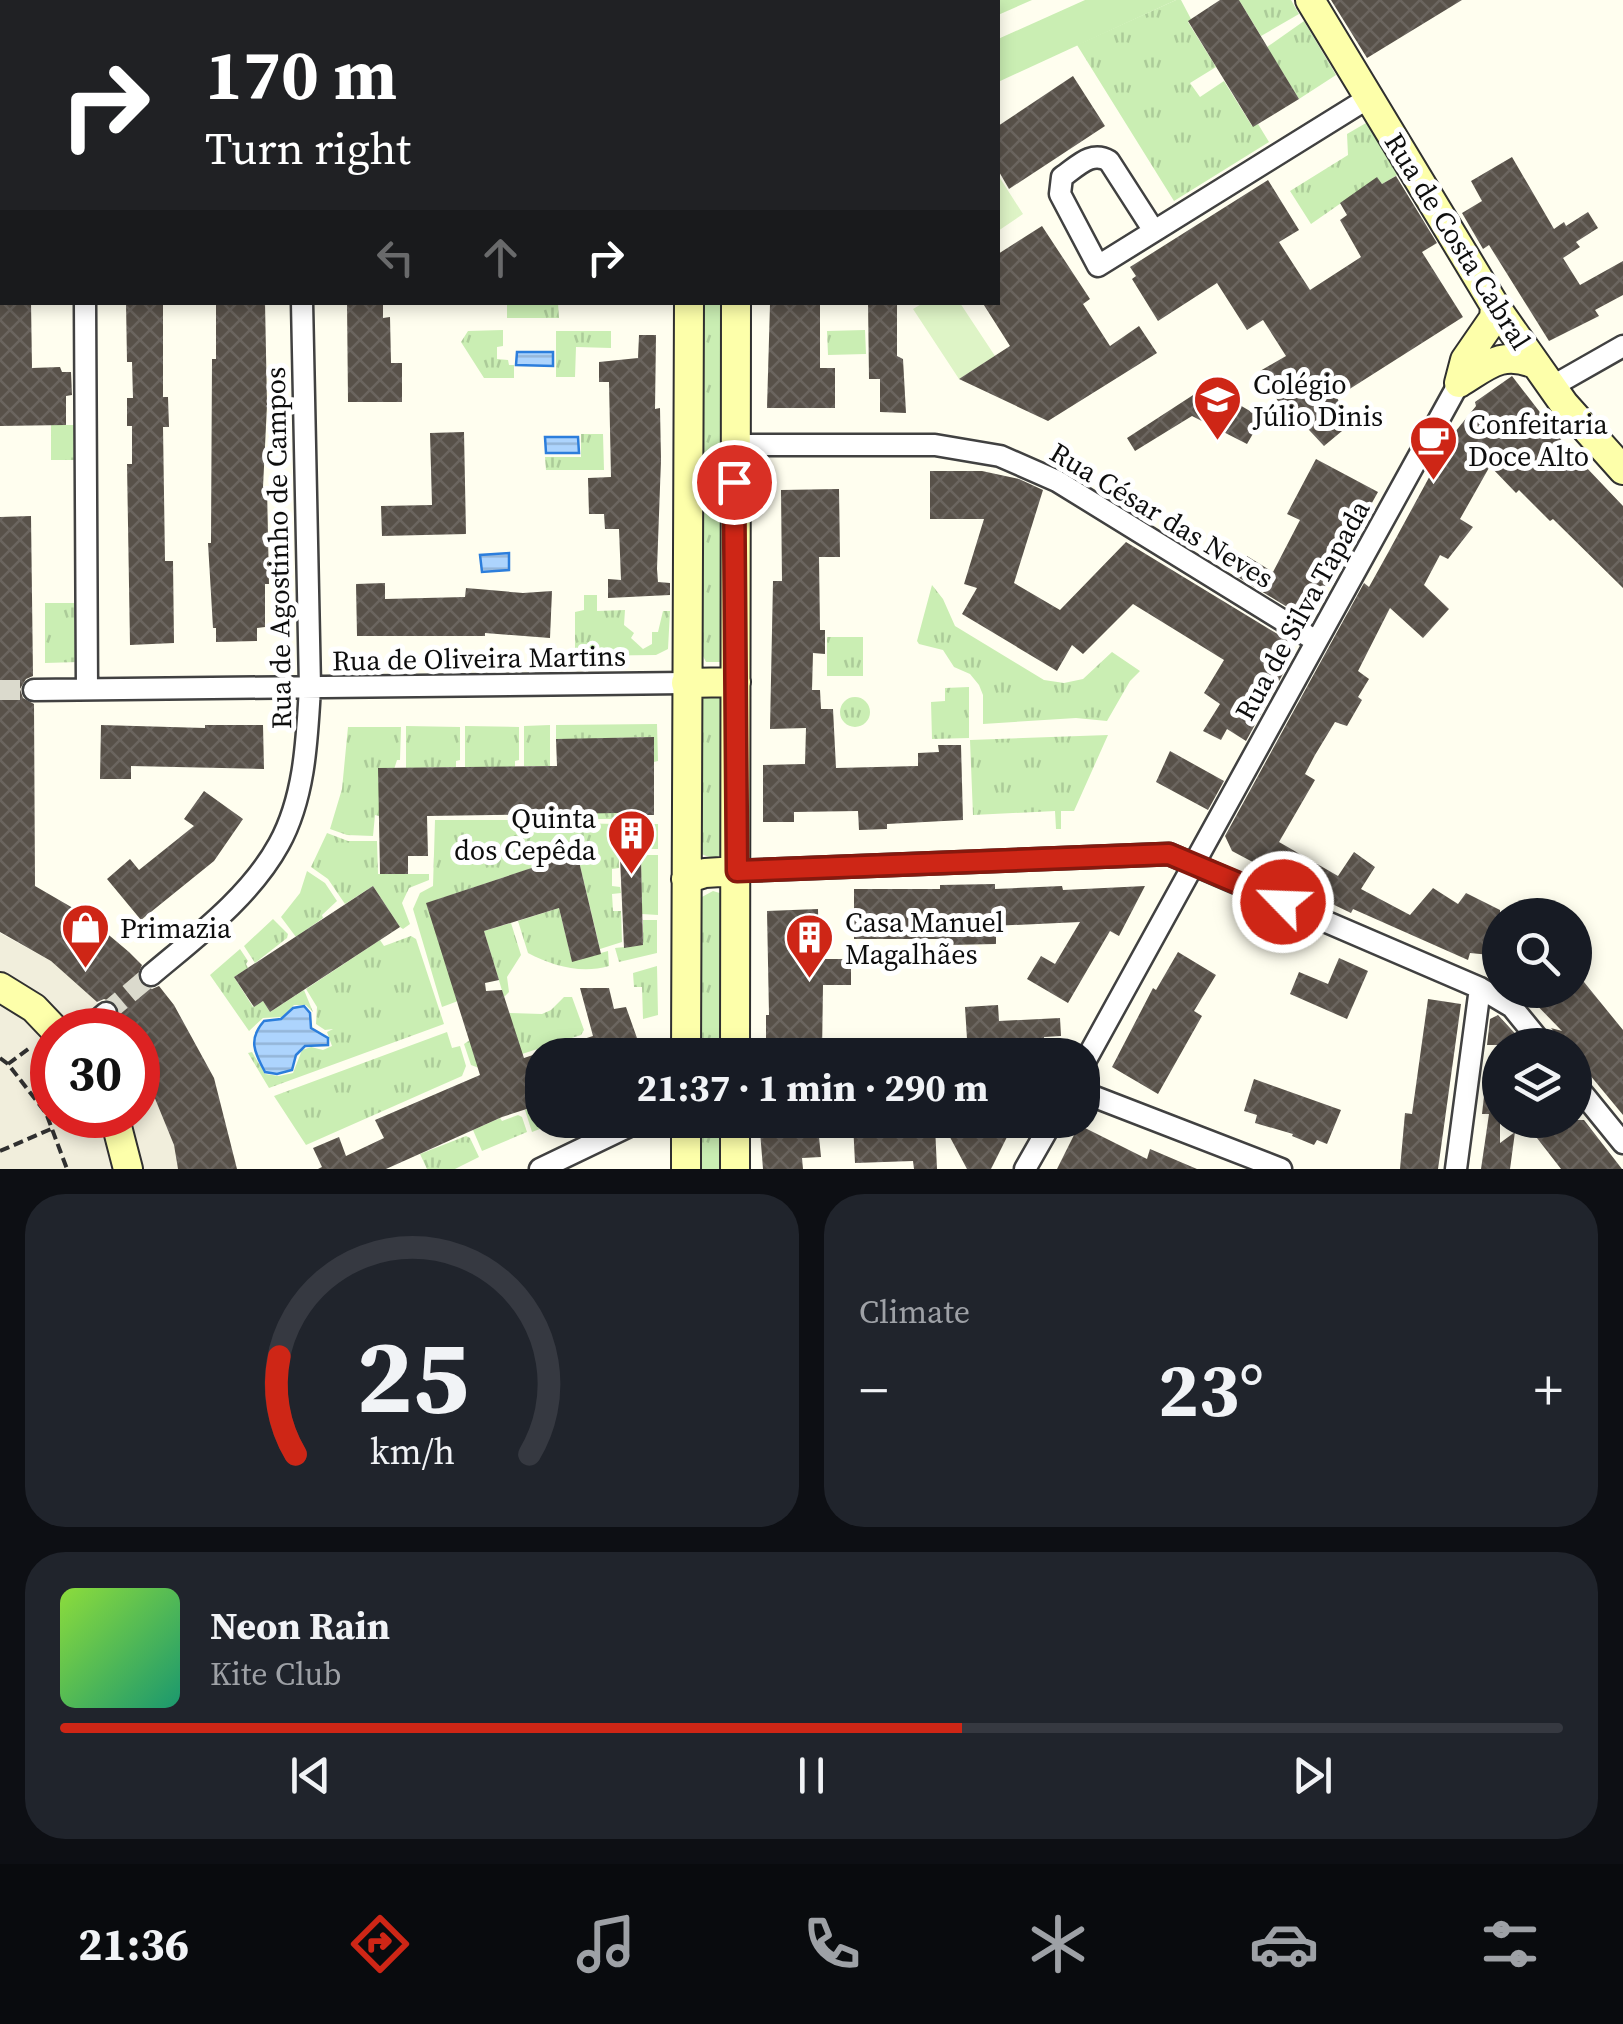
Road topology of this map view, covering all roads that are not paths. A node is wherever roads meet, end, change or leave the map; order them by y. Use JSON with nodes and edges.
{"nodes":[{"id":1,"x":1310,"y":0,"type":"edge"},
{"id":2,"x":1370,"y":97,"type":"junction"},
{"id":3,"x":1154,"y":231,"type":"junction"},
{"id":4,"x":85,"y":305,"type":"edge"},
{"id":5,"x":302,"y":305,"type":"edge"},
{"id":6,"x":689,"y":305,"type":"edge"},
{"id":7,"x":736,"y":305,"type":"edge"},
{"id":8,"x":1495,"y":306,"type":"junction"},
{"id":9,"x":1623,"y":346,"type":"edge"},
{"id":10,"x":1535,"y":364,"type":"junction"},
{"id":11,"x":1459,"y":383,"type":"junction"},
{"id":12,"x":1551,"y":387,"type":"junction"},
{"id":13,"x":734,"y":445,"type":"junction"},
{"id":14,"x":1623,"y":470,"type":"edge"},
{"id":15,"x":1316,"y":641,"type":"junction"},
{"id":16,"x":736,"y":682,"type":"junction"},
{"id":17,"x":686,"y":683,"type":"junction"},
{"id":18,"x":310,"y":687,"type":"junction"},
{"id":19,"x":87,"y":689,"type":"junction"},
{"id":20,"x":34,"y":690,"type":"tunnel mouth"},
{"id":21,"x":1194,"y":863,"type":"junction"},
{"id":22,"x":737,"y":871,"type":"junction"},
{"id":23,"x":686,"y":879,"type":"junction"},
{"id":24,"x":151,"y":975,"type":"tunnel mouth"},
{"id":25,"x":0,"y":987,"type":"edge"},
{"id":26,"x":1480,"y":988,"type":"junction"},
{"id":27,"x":34,"y":1008,"type":"edge"},
{"id":28,"x":1529,"y":1028,"type":"edge"},
{"id":29,"x":686,"y":1038,"type":"edge"},
{"id":30,"x":735,"y":1038,"type":"edge"},
{"id":31,"x":1098,"y":1038,"type":"edge"},
{"id":32,"x":1100,"y":1099,"type":"edge"},
{"id":33,"x":1592,"y":1105,"type":"edge"},
{"id":34,"x":120,"y":1138,"type":"edge"},
{"id":35,"x":605,"y":1138,"type":"edge"},
{"id":36,"x":686,"y":1138,"type":"edge"},
{"id":37,"x":735,"y":1138,"type":"edge"},
{"id":38,"x":1042,"y":1138,"type":"edge"},
{"id":39,"x":1623,"y":1142,"type":"edge"},
{"id":40,"x":128,"y":1169,"type":"edge"},
{"id":41,"x":540,"y":1169,"type":"edge"},
{"id":42,"x":686,"y":1169,"type":"edge"},
{"id":43,"x":735,"y":1169,"type":"edge"},
{"id":44,"x":1026,"y":1169,"type":"edge"},
{"id":45,"x":1282,"y":1169,"type":"edge"},
{"id":46,"x":1456,"y":1169,"type":"edge"}],
"edges":[{"from":1,"to":2,"type":"main road","name":"Rua de Costa Cabral"},
{"from":2,"to":3,"type":"street"},
{"from":2,"to":8,"type":"main road","name":"Rua de Costa Cabral"},
{"from":3,"to":3,"type":"street"},
{"from":4,"to":19,"type":"street"},
{"from":5,"to":18,"type":"street","name":"Rua de Agostinho de Campos"},
{"from":6,"to":17,"type":"main road"},
{"from":7,"to":13,"type":"main road"},
{"from":8,"to":10,"type":"main road","name":"Rua de Costa Cabral"},
{"from":8,"to":11,"type":"main road"},
{"from":9,"to":12,"type":"street"},
{"from":10,"to":11,"type":"main road"},
{"from":10,"to":12,"type":"main road","name":"Rua de Costa Cabral"},
{"from":11,"to":15,"type":"street","name":"Rua de Silva Tapada"},
{"from":12,"to":14,"type":"main road","name":"Rua de Costa Cabral"},
{"from":13,"to":15,"type":"street","name":"Rua César das Neves"},
{"from":13,"to":16,"type":"main road"},
{"from":15,"to":21,"type":"street","name":"Rua de Silva Tapada"},
{"from":16,"to":17,"type":"main road"},
{"from":16,"to":22,"type":"main road"},
{"from":17,"to":18,"type":"street","name":"Rua de Oliveira Martins"},
{"from":17,"to":23,"type":"main road"},
{"from":18,"to":19,"type":"street","name":"Rua de Oliveira Martins"},
{"from":18,"to":24,"type":"street","name":"Rua de Agostinho de Campos"},
{"from":19,"to":20,"type":"street","name":"Rua de Oliveira Martins"},
{"from":21,"to":22,"type":"street"},
{"from":21,"to":26,"type":"street"},
{"from":21,"to":31,"type":"street","name":"Rua de Silva Tapada"},
{"from":22,"to":23,"type":"main road"},
{"from":22,"to":30,"type":"main road"},
{"from":23,"to":29,"type":"main road"},
{"from":25,"to":27,"type":"main road"},
{"from":26,"to":28,"type":"street"},
{"from":26,"to":46,"type":"street"},
{"from":32,"to":45,"type":"street"},
{"from":33,"to":39,"type":"street"},
{"from":34,"to":40,"type":"main road"},
{"from":35,"to":41,"type":"street"},
{"from":36,"to":42,"type":"main road"},
{"from":37,"to":43,"type":"main road"},
{"from":38,"to":44,"type":"street"}]}
